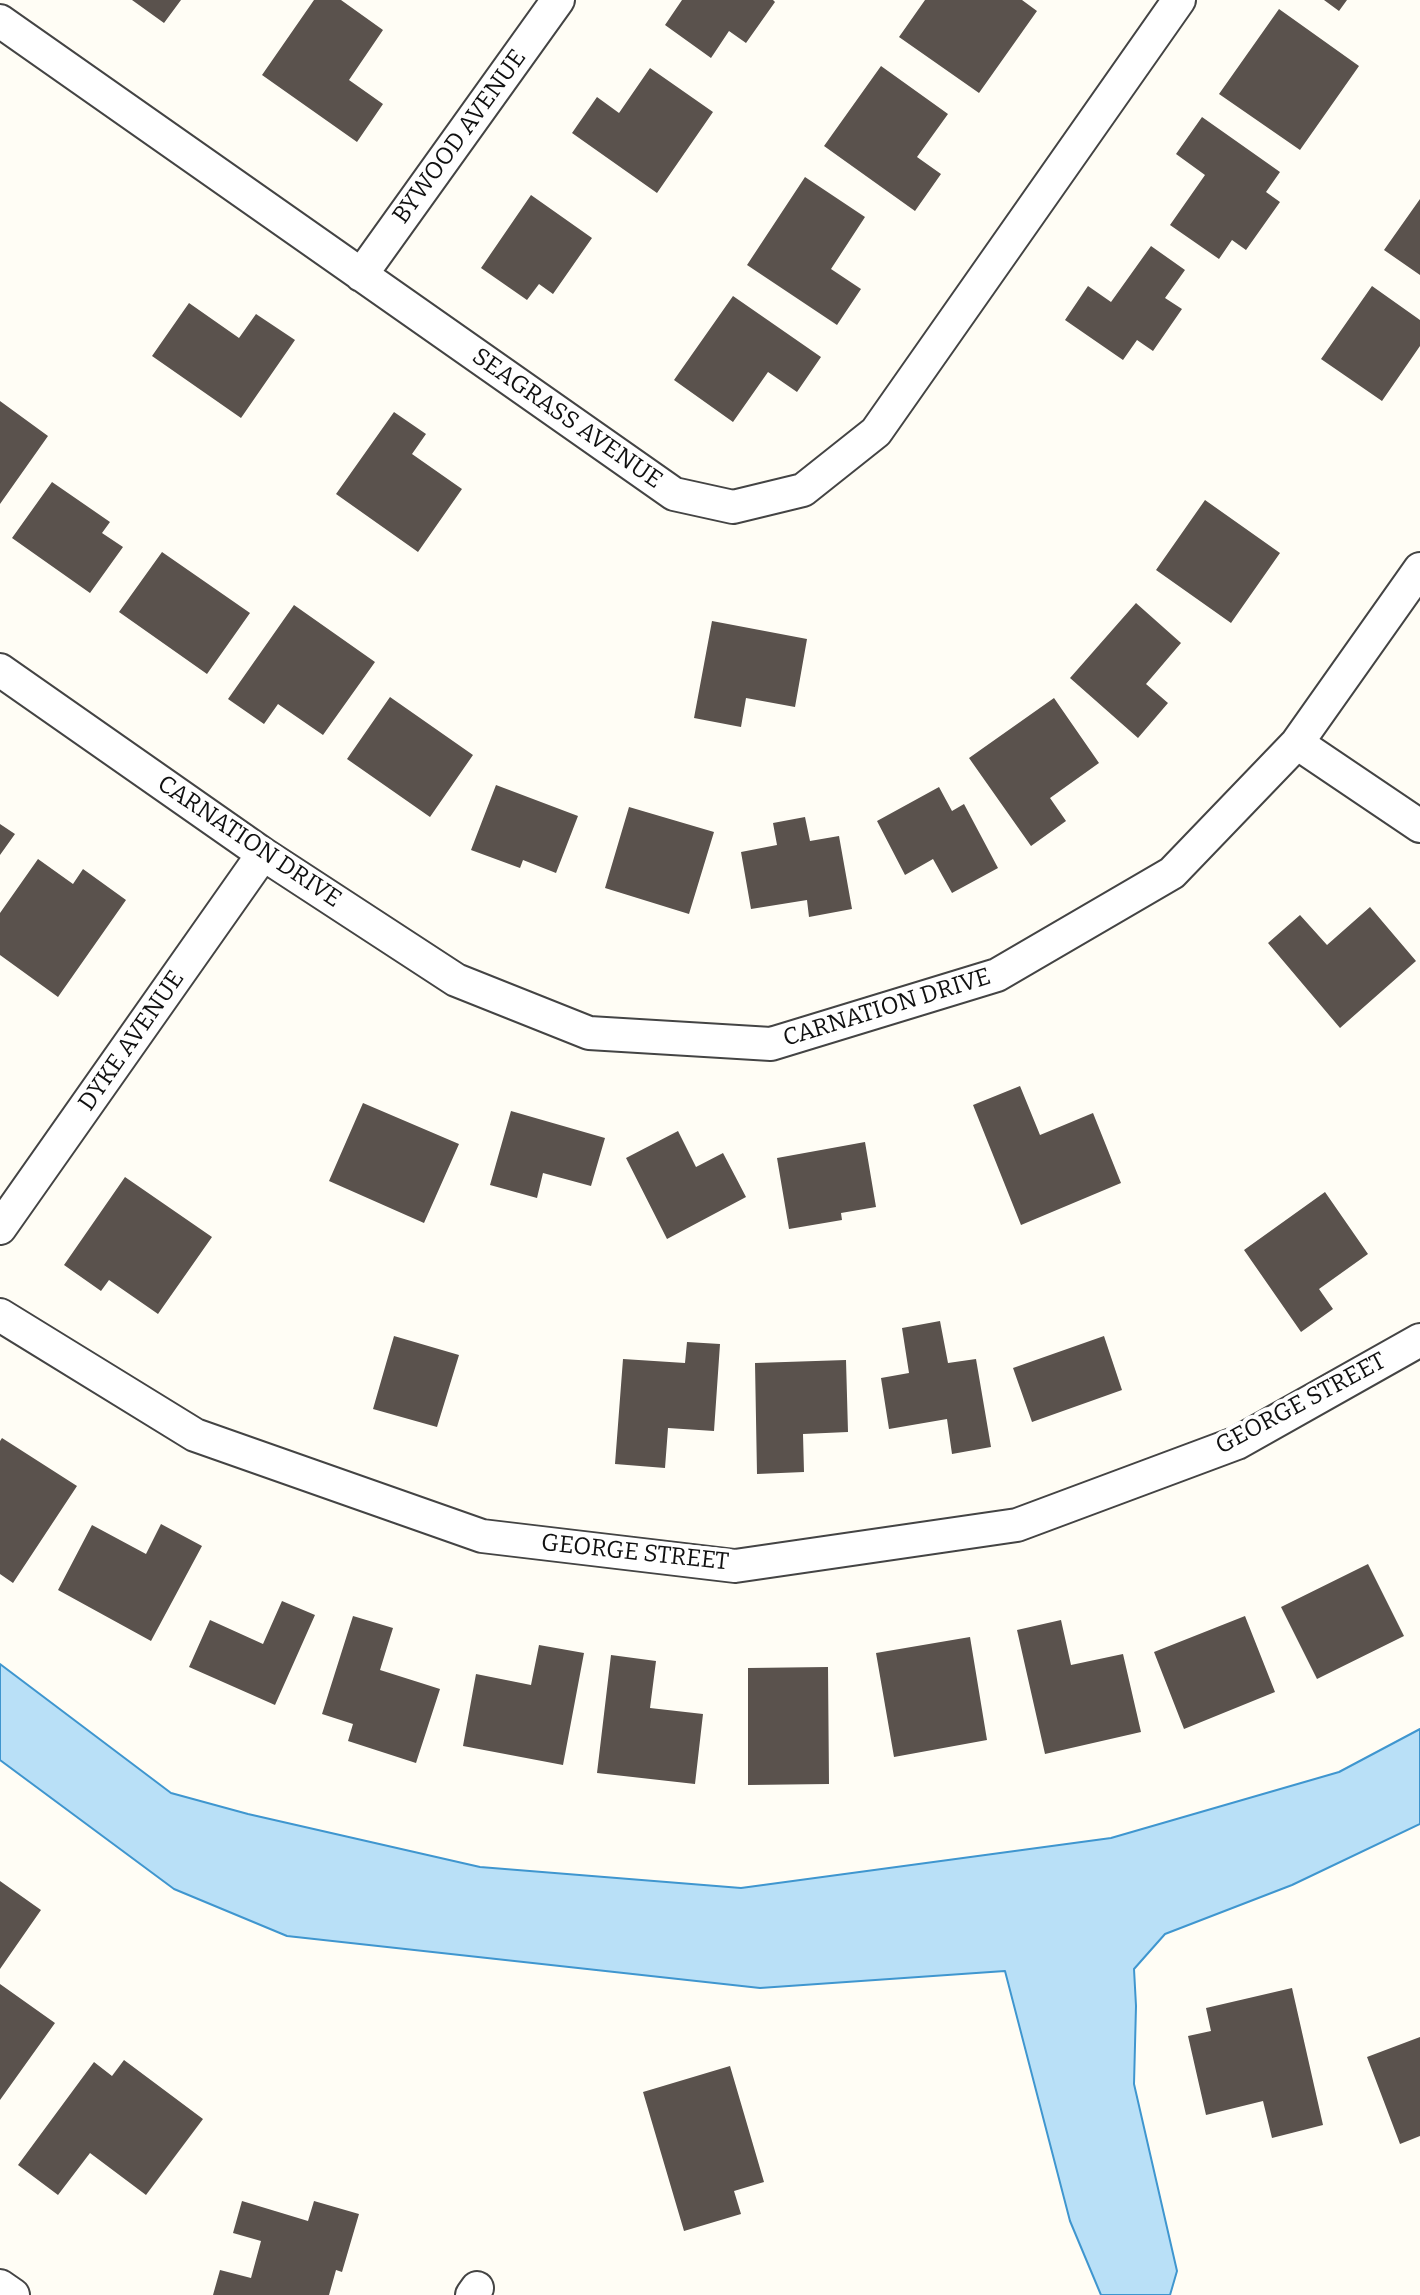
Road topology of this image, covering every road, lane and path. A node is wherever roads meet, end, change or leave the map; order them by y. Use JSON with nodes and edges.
{"nodes":[{"id":1,"x":558,"y":0,"type":"edge"},
{"id":2,"x":1179,"y":0,"type":"edge"},
{"id":3,"x":0,"y":21,"type":"edge"},
{"id":4,"x":361,"y":275,"type":"junction"},
{"id":5,"x":1420,"y":569,"type":"edge"},
{"id":6,"x":0,"y":670,"type":"edge"},
{"id":7,"x":1297,"y":743,"type":"junction"},
{"id":8,"x":1420,"y":826,"type":"edge"},
{"id":9,"x":263,"y":854,"type":"junction"},
{"id":10,"x":0,"y":1228,"type":"edge"},
{"id":11,"x":0,"y":1315,"type":"edge"},
{"id":12,"x":1420,"y":1340,"type":"edge"},
{"id":13,"x":0,"y":2286,"type":"edge"},
{"id":14,"x":13,"y":2295,"type":"edge"}],
"edges":[{"from":1,"to":4,"type":"street","name":"BYWOOD AVENUE"},
{"from":2,"to":4,"type":"street","name":"SEAGRASS AVENUE"},
{"from":3,"to":4,"type":"street","name":"SEAGRASS AVENUE"},
{"from":5,"to":7,"type":"street","name":"CARNATION DRIVE"},
{"from":6,"to":9,"type":"street","name":"CARNATION DRIVE"},
{"from":7,"to":8,"type":"street"},
{"from":7,"to":9,"type":"street","name":"CARNATION DRIVE"},
{"from":9,"to":10,"type":"street","name":"DYKE AVENUE"},
{"from":11,"to":12,"type":"street","name":"GEORGE STREET"},
{"from":13,"to":14,"type":"street"}]}
